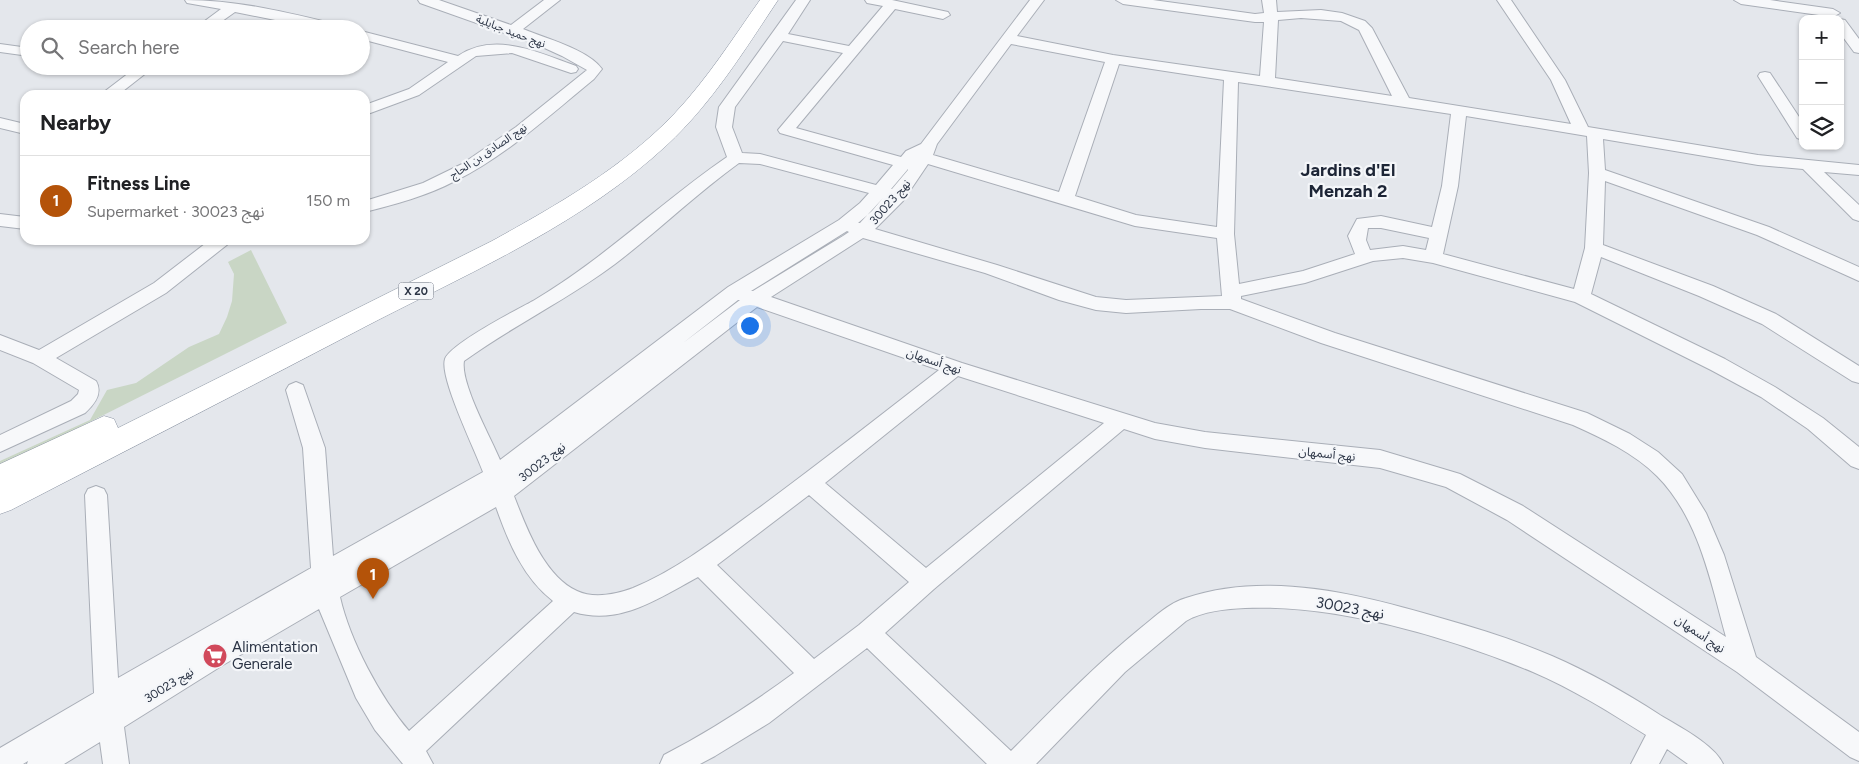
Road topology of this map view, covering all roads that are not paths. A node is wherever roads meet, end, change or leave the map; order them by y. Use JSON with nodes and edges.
{"nodes":[{"id":1,"x":192,"y":0,"type":"edge"},
{"id":2,"x":425,"y":0,"type":"edge"},
{"id":3,"x":534,"y":0,"type":"edge"},
{"id":4,"x":553,"y":0,"type":"edge"},
{"id":5,"x":751,"y":0,"type":"edge"},
{"id":6,"x":769,"y":0,"type":"edge"},
{"id":7,"x":802,"y":0,"type":"edge"},
{"id":8,"x":872,"y":0,"type":"edge"},
{"id":9,"x":1037,"y":0,"type":"edge"},
{"id":10,"x":1123,"y":0,"type":"edge"},
{"id":11,"x":1270,"y":0,"type":"edge"},
{"id":12,"x":1504,"y":0,"type":"edge"},
{"id":13,"x":1741,"y":0,"type":"edge"},
{"id":14,"x":1824,"y":0,"type":"edge"},
{"id":15,"x":892,"y":4,"type":"junction"},
{"id":16,"x":233,"y":7,"type":"junction"},
{"id":17,"x":943,"y":15,"type":"dead end"},
{"id":18,"x":1821,"y":15,"type":"edge"},
{"id":19,"x":1835,"y":15,"type":"edge"},
{"id":20,"x":1271,"y":18,"type":"junction"},
{"id":21,"x":214,"y":20,"type":"edge"},
{"id":22,"x":295,"y":20,"type":"edge"},
{"id":23,"x":506,"y":28,"type":"junction"},
{"id":24,"x":1844,"y":28,"type":"edge"},
{"id":25,"x":779,"y":36,"type":"junction"},
{"id":26,"x":370,"y":37,"type":"edge"},
{"id":27,"x":1009,"y":39,"type":"junction"},
{"id":28,"x":0,"y":48,"type":"edge"},
{"id":29,"x":1859,"y":49,"type":"edge"},
{"id":30,"x":20,"y":51,"type":"edge"},
{"id":31,"x":852,"y":51,"type":"junction"},
{"id":32,"x":1113,"y":59,"type":"junction"},
{"id":33,"x":460,"y":61,"type":"junction"},
{"id":34,"x":592,"y":72,"type":"junction"},
{"id":35,"x":136,"y":75,"type":"edge"},
{"id":36,"x":1765,"y":76,"type":"dead end"},
{"id":37,"x":1231,"y":78,"type":"junction"},
{"id":38,"x":1267,"y":83,"type":"junction"},
{"id":39,"x":115,"y":90,"type":"edge"},
{"id":40,"x":1403,"y":102,"type":"junction"},
{"id":41,"x":370,"y":108,"type":"edge"},
{"id":42,"x":1459,"y":110,"type":"junction"},
{"id":43,"x":0,"y":123,"type":"edge"},
{"id":44,"x":20,"y":128,"type":"edge"},
{"id":45,"x":1799,"y":129,"type":"edge"},
{"id":46,"x":1589,"y":132,"type":"junction"},
{"id":47,"x":1811,"y":150,"type":"edge"},
{"id":48,"x":917,"y":157,"type":"junction"},
{"id":49,"x":736,"y":158,"type":"junction"},
{"id":50,"x":1816,"y":167,"type":"junction"},
{"id":51,"x":1859,"y":170,"type":"edge"},
{"id":52,"x":1597,"y":173,"type":"junction"},
{"id":53,"x":889,"y":194,"type":"junction"},
{"id":54,"x":1065,"y":200,"type":"junction"},
{"id":55,"x":370,"y":206,"type":"edge"},
{"id":56,"x":1859,"y":215,"type":"edge"},
{"id":57,"x":0,"y":220,"type":"edge"},
{"id":58,"x":20,"y":222,"type":"edge"},
{"id":59,"x":854,"y":227,"type":"junction"},
{"id":60,"x":1225,"y":234,"type":"junction"},
{"id":61,"x":1439,"y":234,"type":"junction"},
{"id":62,"x":216,"y":245,"type":"edge"},
{"id":63,"x":1594,"y":248,"type":"junction"},
{"id":64,"x":1366,"y":256,"type":"junction"},
{"id":65,"x":1434,"y":256,"type":"junction"},
{"id":66,"x":1859,"y":274,"type":"edge"},
{"id":67,"x":744,"y":296,"type":"junction"},
{"id":68,"x":1231,"y":297,"type":"junction"},
{"id":69,"x":1581,"y":297,"type":"junction"},
{"id":70,"x":0,"y":342,"type":"edge"},
{"id":71,"x":40,"y":358,"type":"junction"},
{"id":72,"x":955,"y":368,"type":"junction"},
{"id":73,"x":1859,"y":376,"type":"edge"},
{"id":74,"x":296,"y":390,"type":"dead end"},
{"id":75,"x":1120,"y":421,"type":"junction"},
{"id":76,"x":0,"y":444,"type":"edge"},
{"id":77,"x":1859,"y":460,"type":"edge"},
{"id":78,"x":0,"y":478,"type":"edge"},
{"id":79,"x":810,"y":483,"type":"junction"},
{"id":80,"x":498,"y":484,"type":"junction"},
{"id":81,"x":96,"y":495,"type":"dead end"},
{"id":82,"x":0,"y":501,"type":"edge"},
{"id":83,"x":700,"y":564,"type":"junction"},
{"id":84,"x":325,"y":582,"type":"junction"},
{"id":85,"x":926,"y":582,"type":"junction"},
{"id":86,"x":570,"y":600,"type":"junction"},
{"id":87,"x":868,"y":633,"type":"junction"},
{"id":88,"x":1746,"y":664,"type":"junction"},
{"id":89,"x":813,"y":675,"type":"junction"},
{"id":90,"x":108,"y":710,"type":"junction"},
{"id":91,"x":1663,"y":730,"type":"junction"},
{"id":92,"x":1859,"y":748,"type":"edge"},
{"id":93,"x":414,"y":757,"type":"edge"},
{"id":94,"x":0,"y":763,"type":"edge"},
{"id":95,"x":40,"y":764,"type":"edge"},
{"id":96,"x":116,"y":764,"type":"edge"},
{"id":97,"x":672,"y":764,"type":"edge"},
{"id":98,"x":1006,"y":764,"type":"edge"},
{"id":99,"x":1017,"y":764,"type":"edge"},
{"id":100,"x":1644,"y":764,"type":"edge"},
{"id":101,"x":1710,"y":764,"type":"edge"}],
"edges":[{"from":1,"to":16,"type":"street"},
{"from":2,"to":23,"type":"street","name":"نهج حميد جبايلية"},
{"from":3,"to":23,"type":"street"},
{"from":4,"to":23,"type":"street"},
{"from":5,"to":78,"type":"highway","number":"X 20"},
{"from":6,"to":82,"type":"highway","number":"X 20"},
{"from":7,"to":25,"type":"street"},
{"from":8,"to":15,"type":"street"},
{"from":9,"to":27,"type":"street","name":"نهج 30023"},
{"from":10,"to":20,"type":"street"},
{"from":11,"to":20,"type":"street"},
{"from":12,"to":46,"type":"street"},
{"from":13,"to":18,"type":"street"},
{"from":14,"to":19,"type":"street"},
{"from":15,"to":17,"type":"street"},
{"from":15,"to":31,"type":"street"},
{"from":16,"to":21,"type":"street"},
{"from":16,"to":22,"type":"street"},
{"from":20,"to":38,"type":"street"},
{"from":20,"to":40,"type":"street"},
{"from":23,"to":34,"type":"street","name":"نهج حميد جبايلية"},
{"from":24,"to":29,"type":"street"},
{"from":25,"to":31,"type":"street"},
{"from":25,"to":49,"type":"street"},
{"from":26,"to":33,"type":"street"},
{"from":27,"to":32,"type":"street"},
{"from":27,"to":48,"type":"street","name":"نهج 30023"},
{"from":28,"to":30,"type":"street"},
{"from":31,"to":48,"type":"street"},
{"from":32,"to":37,"type":"street"},
{"from":32,"to":54,"type":"street"},
{"from":33,"to":34,"type":"street"},
{"from":33,"to":41,"type":"street"},
{"from":34,"to":55,"type":"street","name":"نهج الصادق بن الحاج"},
{"from":35,"to":39,"type":"street"},
{"from":36,"to":45,"type":"street"},
{"from":37,"to":38,"type":"street"},
{"from":37,"to":60,"type":"street"},
{"from":38,"to":40,"type":"street"},
{"from":40,"to":42,"type":"street"},
{"from":42,"to":46,"type":"street"},
{"from":42,"to":61,"type":"street"},
{"from":43,"to":44,"type":"street"},
{"from":46,"to":50,"type":"street"},
{"from":46,"to":52,"type":"street"},
{"from":47,"to":50,"type":"street"},
{"from":48,"to":53,"type":"street","name":"نهج 30023"},
{"from":48,"to":54,"type":"street"},
{"from":49,"to":53,"type":"street"},
{"from":49,"to":80,"type":"street"},
{"from":50,"to":51,"type":"street"},
{"from":50,"to":56,"type":"street"},
{"from":52,"to":63,"type":"street"},
{"from":52,"to":66,"type":"street"},
{"from":53,"to":59,"type":"street","name":"نهج 30023"},
{"from":54,"to":60,"type":"street"},
{"from":57,"to":58,"type":"street"},
{"from":59,"to":67,"type":"street","name":"نهج 30023"},
{"from":59,"to":68,"type":"street"},
{"from":60,"to":68,"type":"street"},
{"from":61,"to":64,"type":"street"},
{"from":61,"to":65,"type":"street"},
{"from":62,"to":71,"type":"street"},
{"from":63,"to":69,"type":"street"},
{"from":63,"to":73,"type":"street"},
{"from":64,"to":65,"type":"street"},
{"from":64,"to":68,"type":"street"},
{"from":65,"to":69,"type":"street"},
{"from":67,"to":72,"type":"street","name":"نهج أسمهان"},
{"from":67,"to":80,"type":"street","name":"نهج 30023"},
{"from":68,"to":88,"type":"street"},
{"from":69,"to":77,"type":"street"},
{"from":70,"to":71,"type":"street"},
{"from":71,"to":76,"type":"street"},
{"from":72,"to":75,"type":"street","name":"نهج أسمهان"},
{"from":72,"to":79,"type":"street"},
{"from":74,"to":84,"type":"street"},
{"from":75,"to":85,"type":"street"},
{"from":75,"to":88,"type":"street","name":"نهج أسمهان"},
{"from":79,"to":83,"type":"street"},
{"from":79,"to":85,"type":"street"},
{"from":80,"to":84,"type":"street","name":"نهج 30023"},
{"from":80,"to":86,"type":"street"},
{"from":81,"to":90,"type":"street"},
{"from":83,"to":86,"type":"street"},
{"from":83,"to":89,"type":"street"},
{"from":84,"to":90,"type":"street","name":"نهج 30023"},
{"from":84,"to":93,"type":"street"},
{"from":85,"to":87,"type":"street"},
{"from":86,"to":93,"type":"street"},
{"from":87,"to":89,"type":"street"},
{"from":87,"to":98,"type":"street"},
{"from":88,"to":92,"type":"street","name":"نهج أسمهان"},
{"from":89,"to":97,"type":"street"},
{"from":90,"to":94,"type":"street","name":"نهج 30023"},
{"from":90,"to":95,"type":"street","name":"نهج 30023"},
{"from":90,"to":96,"type":"street"},
{"from":91,"to":99,"type":"street","name":"نهج 30023"},
{"from":91,"to":100,"type":"street"},
{"from":91,"to":101,"type":"street","name":"نهج 30023"}]}
